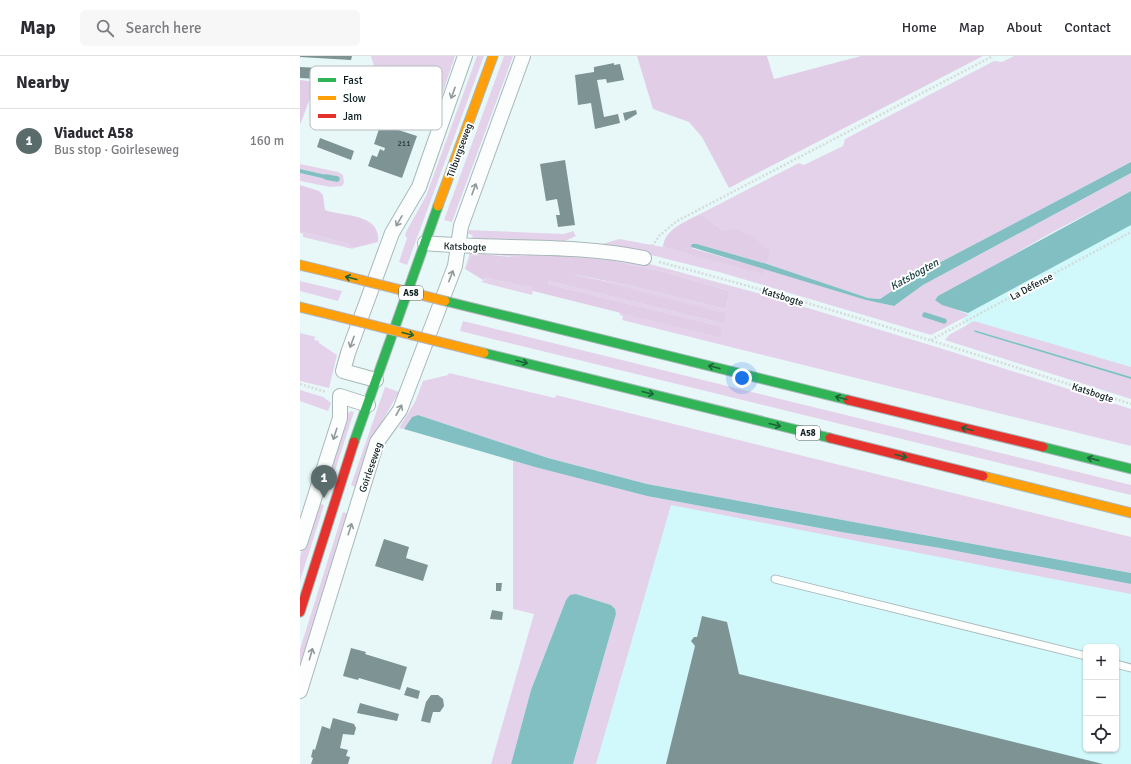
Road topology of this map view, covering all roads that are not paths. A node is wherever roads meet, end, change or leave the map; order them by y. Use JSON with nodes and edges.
{"nodes":[{"id":1,"x":465,"y":56,"type":"edge"},
{"id":2,"x":493,"y":56,"type":"edge"},
{"id":3,"x":522,"y":56,"type":"edge"},
{"id":4,"x":442,"y":122,"type":"edge"},
{"id":5,"x":439,"y":130,"type":"edge"},
{"id":6,"x":425,"y":243,"type":"junction"},
{"id":7,"x":458,"y":246,"type":"junction"},
{"id":8,"x":644,"y":258,"type":"road end"},
{"id":9,"x":300,"y":265,"type":"edge"},
{"id":10,"x":300,"y":307,"type":"edge"},
{"id":11,"x":376,"y":380,"type":"junction"},
{"id":12,"x":368,"y":405,"type":"junction"},
{"id":13,"x":1131,"y":469,"type":"edge"},
{"id":14,"x":1131,"y":513,"type":"edge"},
{"id":15,"x":300,"y":543,"type":"edge"},
{"id":16,"x":775,"y":579,"type":"dead end"},
{"id":17,"x":300,"y":612,"type":"edge"},
{"id":18,"x":1083,"y":655,"type":"edge"},
{"id":19,"x":1119,"y":665,"type":"edge"},
{"id":20,"x":1131,"y":668,"type":"edge"},
{"id":21,"x":300,"y":691,"type":"edge"}],
"edges":[{"from":1,"to":4,"type":"street","one_way":true},
{"from":2,"to":6,"type":"main road","name":"Tilburgseweg"},
{"from":7,"to":3,"type":"street","name":"Goirleseweg","one_way":true},
{"from":5,"to":11,"type":"street","one_way":true},
{"from":6,"to":7,"type":"street","name":"Katsbogte"},
{"from":6,"to":11,"type":"main road"},
{"from":7,"to":8,"type":"street","name":"Katsbogte"},
{"from":21,"to":7,"type":"street","name":"Goirleseweg","one_way":true},
{"from":13,"to":9,"type":"main road","number":"A58","one_way":true,"bridge":true},
{"from":10,"to":14,"type":"main road","number":"A58","one_way":true,"bridge":true},
{"from":11,"to":12,"type":"main road"},
{"from":12,"to":15,"type":"street","one_way":true},
{"from":12,"to":17,"type":"main road"},
{"from":16,"to":18,"type":"lane"},
{"from":19,"to":20,"type":"lane"}]}
